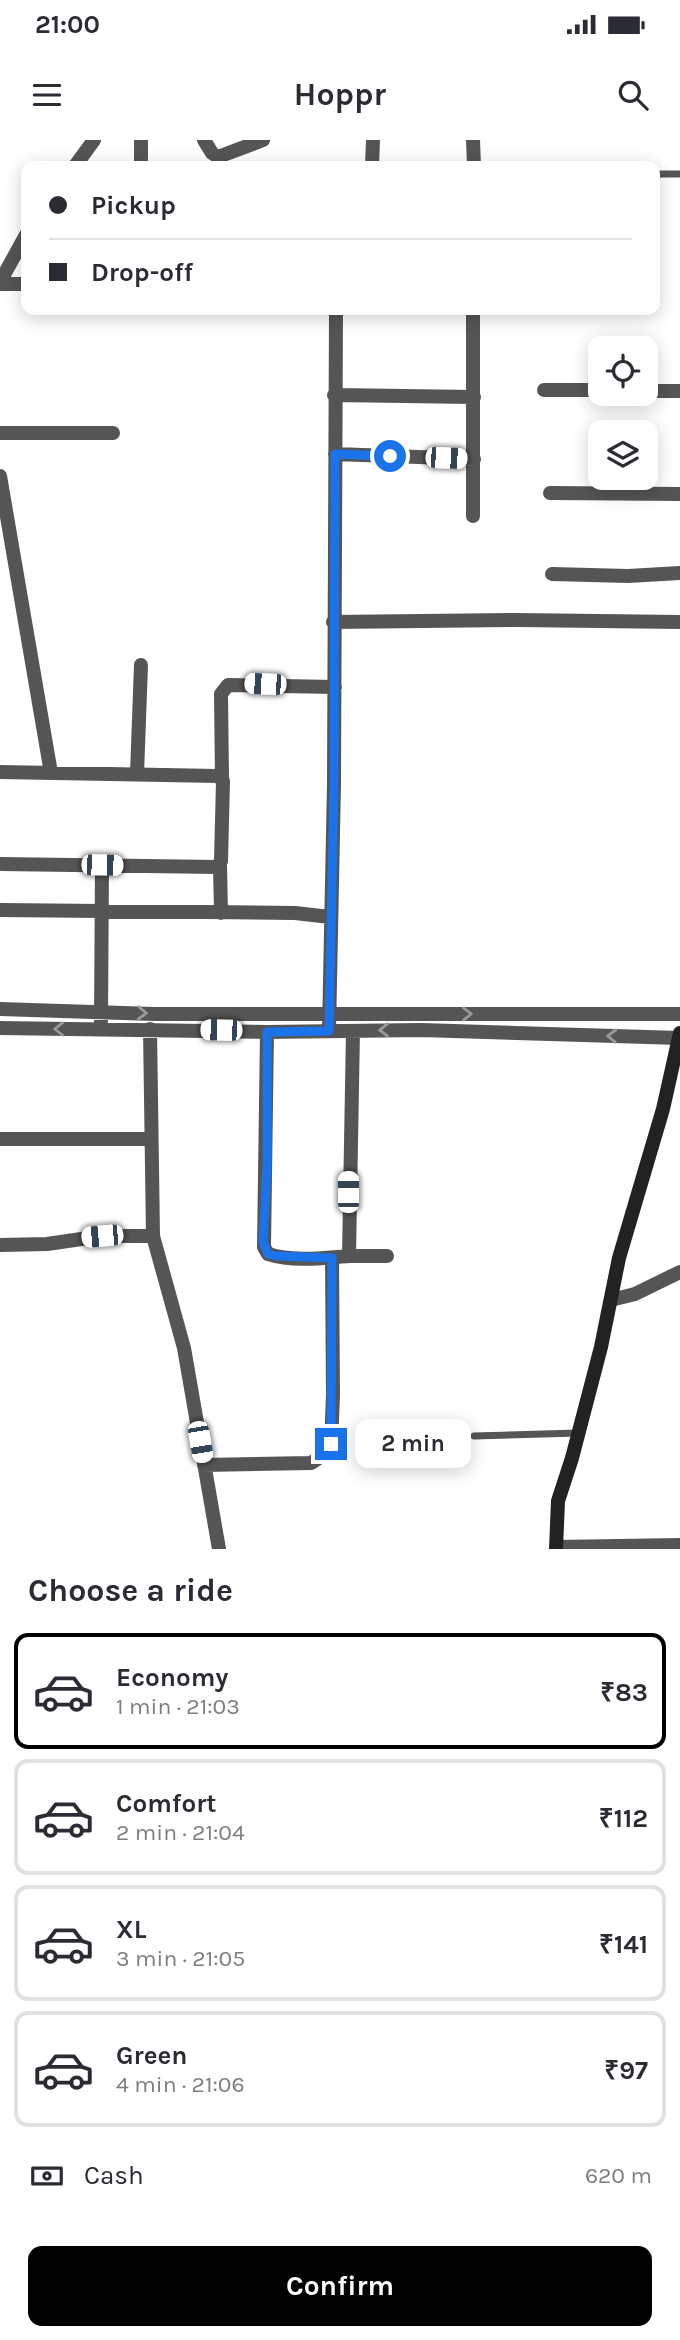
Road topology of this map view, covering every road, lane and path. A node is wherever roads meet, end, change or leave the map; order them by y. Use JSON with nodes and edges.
{"nodes":[{"id":1,"x":94,"y":140,"type":"edge"},
{"id":2,"x":141,"y":140,"type":"edge"},
{"id":3,"x":204,"y":140,"type":"edge"},
{"id":4,"x":263,"y":140,"type":"edge"},
{"id":5,"x":373,"y":140,"type":"edge"},
{"id":6,"x":473,"y":140,"type":"edge"},
{"id":7,"x":79,"y":161,"type":"edge"},
{"id":8,"x":141,"y":161,"type":"edge"},
{"id":9,"x":372,"y":161,"type":"edge"},
{"id":10,"x":474,"y":161,"type":"edge"},
{"id":11,"x":660,"y":174,"type":"edge"},
{"id":12,"x":680,"y":174,"type":"edge"},
{"id":13,"x":21,"y":244,"type":"edge"},
{"id":14,"x":0,"y":283,"type":"edge"},
{"id":15,"x":21,"y":284,"type":"edge"},
{"id":16,"x":336,"y":315,"type":"edge"},
{"id":17,"x":473,"y":315,"type":"edge"},
{"id":18,"x":544,"y":390,"type":"dead end"},
{"id":19,"x":588,"y":390,"type":"edge"},
{"id":20,"x":658,"y":391,"type":"edge"},
{"id":21,"x":680,"y":391,"type":"edge"},
{"id":22,"x":334,"y":395,"type":"junction"},
{"id":23,"x":474,"y":397,"type":"junction"},
{"id":24,"x":0,"y":433,"type":"edge"},
{"id":25,"x":113,"y":433,"type":"dead end"},
{"id":26,"x":335,"y":454,"type":"junction"},
{"id":27,"x":474,"y":459,"type":"junction"},
{"id":28,"x":0,"y":476,"type":"edge"},
{"id":29,"x":550,"y":493,"type":"dead end"},
{"id":30,"x":680,"y":494,"type":"edge"},
{"id":31,"x":473,"y":516,"type":"dead end"},
{"id":32,"x":552,"y":573,"type":"dead end"},
{"id":33,"x":680,"y":573,"type":"edge"},
{"id":34,"x":333,"y":622,"type":"junction"},
{"id":35,"x":680,"y":622,"type":"edge"},
{"id":36,"x":141,"y":665,"type":"dead end"},
{"id":37,"x":335,"y":687,"type":"junction"},
{"id":38,"x":0,"y":772,"type":"edge"},
{"id":39,"x":51,"y":773,"type":"junction"},
{"id":40,"x":137,"y":774,"type":"junction"},
{"id":41,"x":222,"y":778,"type":"junction"},
{"id":42,"x":0,"y":864,"type":"edge"},
{"id":43,"x":102,"y":865,"type":"junction"},
{"id":44,"x":220,"y":866,"type":"junction"},
{"id":45,"x":0,"y":910,"type":"edge"},
{"id":46,"x":102,"y":912,"type":"junction"},
{"id":47,"x":221,"y":913,"type":"junction"},
{"id":48,"x":330,"y":917,"type":"junction"},
{"id":49,"x":0,"y":1009,"type":"edge"},
{"id":50,"x":101,"y":1012,"type":"junction"},
{"id":51,"x":329,"y":1014,"type":"junction"},
{"id":52,"x":680,"y":1014,"type":"edge"},
{"id":53,"x":0,"y":1028,"type":"edge"},
{"id":54,"x":101,"y":1029,"type":"junction"},
{"id":55,"x":150,"y":1029,"type":"junction"},
{"id":56,"x":329,"y":1031,"type":"junction"},
{"id":57,"x":353,"y":1031,"type":"junction"},
{"id":58,"x":267,"y":1032,"type":"junction"},
{"id":59,"x":680,"y":1036,"type":"edge"},
{"id":60,"x":0,"y":1139,"type":"edge"},
{"id":61,"x":150,"y":1139,"type":"junction"},
{"id":62,"x":153,"y":1236,"type":"junction"},
{"id":63,"x":0,"y":1245,"type":"edge"},
{"id":64,"x":349,"y":1256,"type":"junction"},
{"id":65,"x":387,"y":1256,"type":"dead end"},
{"id":66,"x":332,"y":1258,"type":"junction"},
{"id":67,"x":680,"y":1272,"type":"edge"},
{"id":68,"x":611,"y":1300,"type":"junction"},
{"id":69,"x":579,"y":1433,"type":"junction"},
{"id":70,"x":474,"y":1436,"type":"dead end"},
{"id":71,"x":204,"y":1465,"type":"junction"},
{"id":72,"x":680,"y":1545,"type":"edge"},
{"id":73,"x":556,"y":1548,"type":"edge"},
{"id":74,"x":219,"y":1549,"type":"edge"}],
"edges":[{"from":1,"to":7,"type":"street"},
{"from":2,"to":8,"type":"street"},
{"from":3,"to":4,"type":"street"},
{"from":5,"to":9,"type":"street"},
{"from":6,"to":10,"type":"street"},
{"from":11,"to":12,"type":"lane"},
{"from":13,"to":14,"type":"street"},
{"from":14,"to":15,"type":"street"},
{"from":16,"to":22,"type":"street"},
{"from":17,"to":23,"type":"street"},
{"from":18,"to":19,"type":"street"},
{"from":20,"to":21,"type":"street"},
{"from":22,"to":23,"type":"street"},
{"from":22,"to":26,"type":"street"},
{"from":23,"to":27,"type":"street"},
{"from":24,"to":25,"type":"street"},
{"from":26,"to":27,"type":"street"},
{"from":26,"to":34,"type":"street"},
{"from":27,"to":31,"type":"street"},
{"from":28,"to":39,"type":"street"},
{"from":29,"to":30,"type":"street"},
{"from":32,"to":33,"type":"street"},
{"from":34,"to":35,"type":"street"},
{"from":34,"to":37,"type":"street"},
{"from":36,"to":40,"type":"street"},
{"from":37,"to":41,"type":"street"},
{"from":37,"to":48,"type":"street"},
{"from":38,"to":39,"type":"street"},
{"from":39,"to":40,"type":"street"},
{"from":40,"to":41,"type":"street"},
{"from":41,"to":44,"type":"street"},
{"from":42,"to":43,"type":"street"},
{"from":43,"to":44,"type":"street"},
{"from":43,"to":46,"type":"street"},
{"from":44,"to":47,"type":"street"},
{"from":45,"to":46,"type":"street"},
{"from":46,"to":47,"type":"street"},
{"from":46,"to":50,"type":"street"},
{"from":47,"to":48,"type":"street"},
{"from":48,"to":51,"type":"street"},
{"from":49,"to":50,"type":"street"},
{"from":50,"to":51,"type":"street","one_way":true},
{"from":50,"to":54,"type":"street"},
{"from":51,"to":52,"type":"street","one_way":true},
{"from":51,"to":56,"type":"street"},
{"from":54,"to":53,"type":"street","one_way":true},
{"from":54,"to":55,"type":"street"},
{"from":55,"to":58,"type":"street"},
{"from":55,"to":61,"type":"street"},
{"from":56,"to":57,"type":"street"},
{"from":56,"to":58,"type":"street"},
{"from":59,"to":57,"type":"street","one_way":true},
{"from":57,"to":64,"type":"street"},
{"from":58,"to":66,"type":"street"},
{"from":59,"to":68,"type":"street"},
{"from":60,"to":61,"type":"street"},
{"from":61,"to":62,"type":"street"},
{"from":62,"to":63,"type":"street"},
{"from":62,"to":71,"type":"street"},
{"from":64,"to":65,"type":"street"},
{"from":64,"to":66,"type":"street"},
{"from":66,"to":71,"type":"street"},
{"from":67,"to":68,"type":"street"},
{"from":68,"to":69,"type":"street"},
{"from":69,"to":70,"type":"lane"},
{"from":69,"to":73,"type":"street"},
{"from":71,"to":74,"type":"street"},
{"from":72,"to":73,"type":"street"}]}
